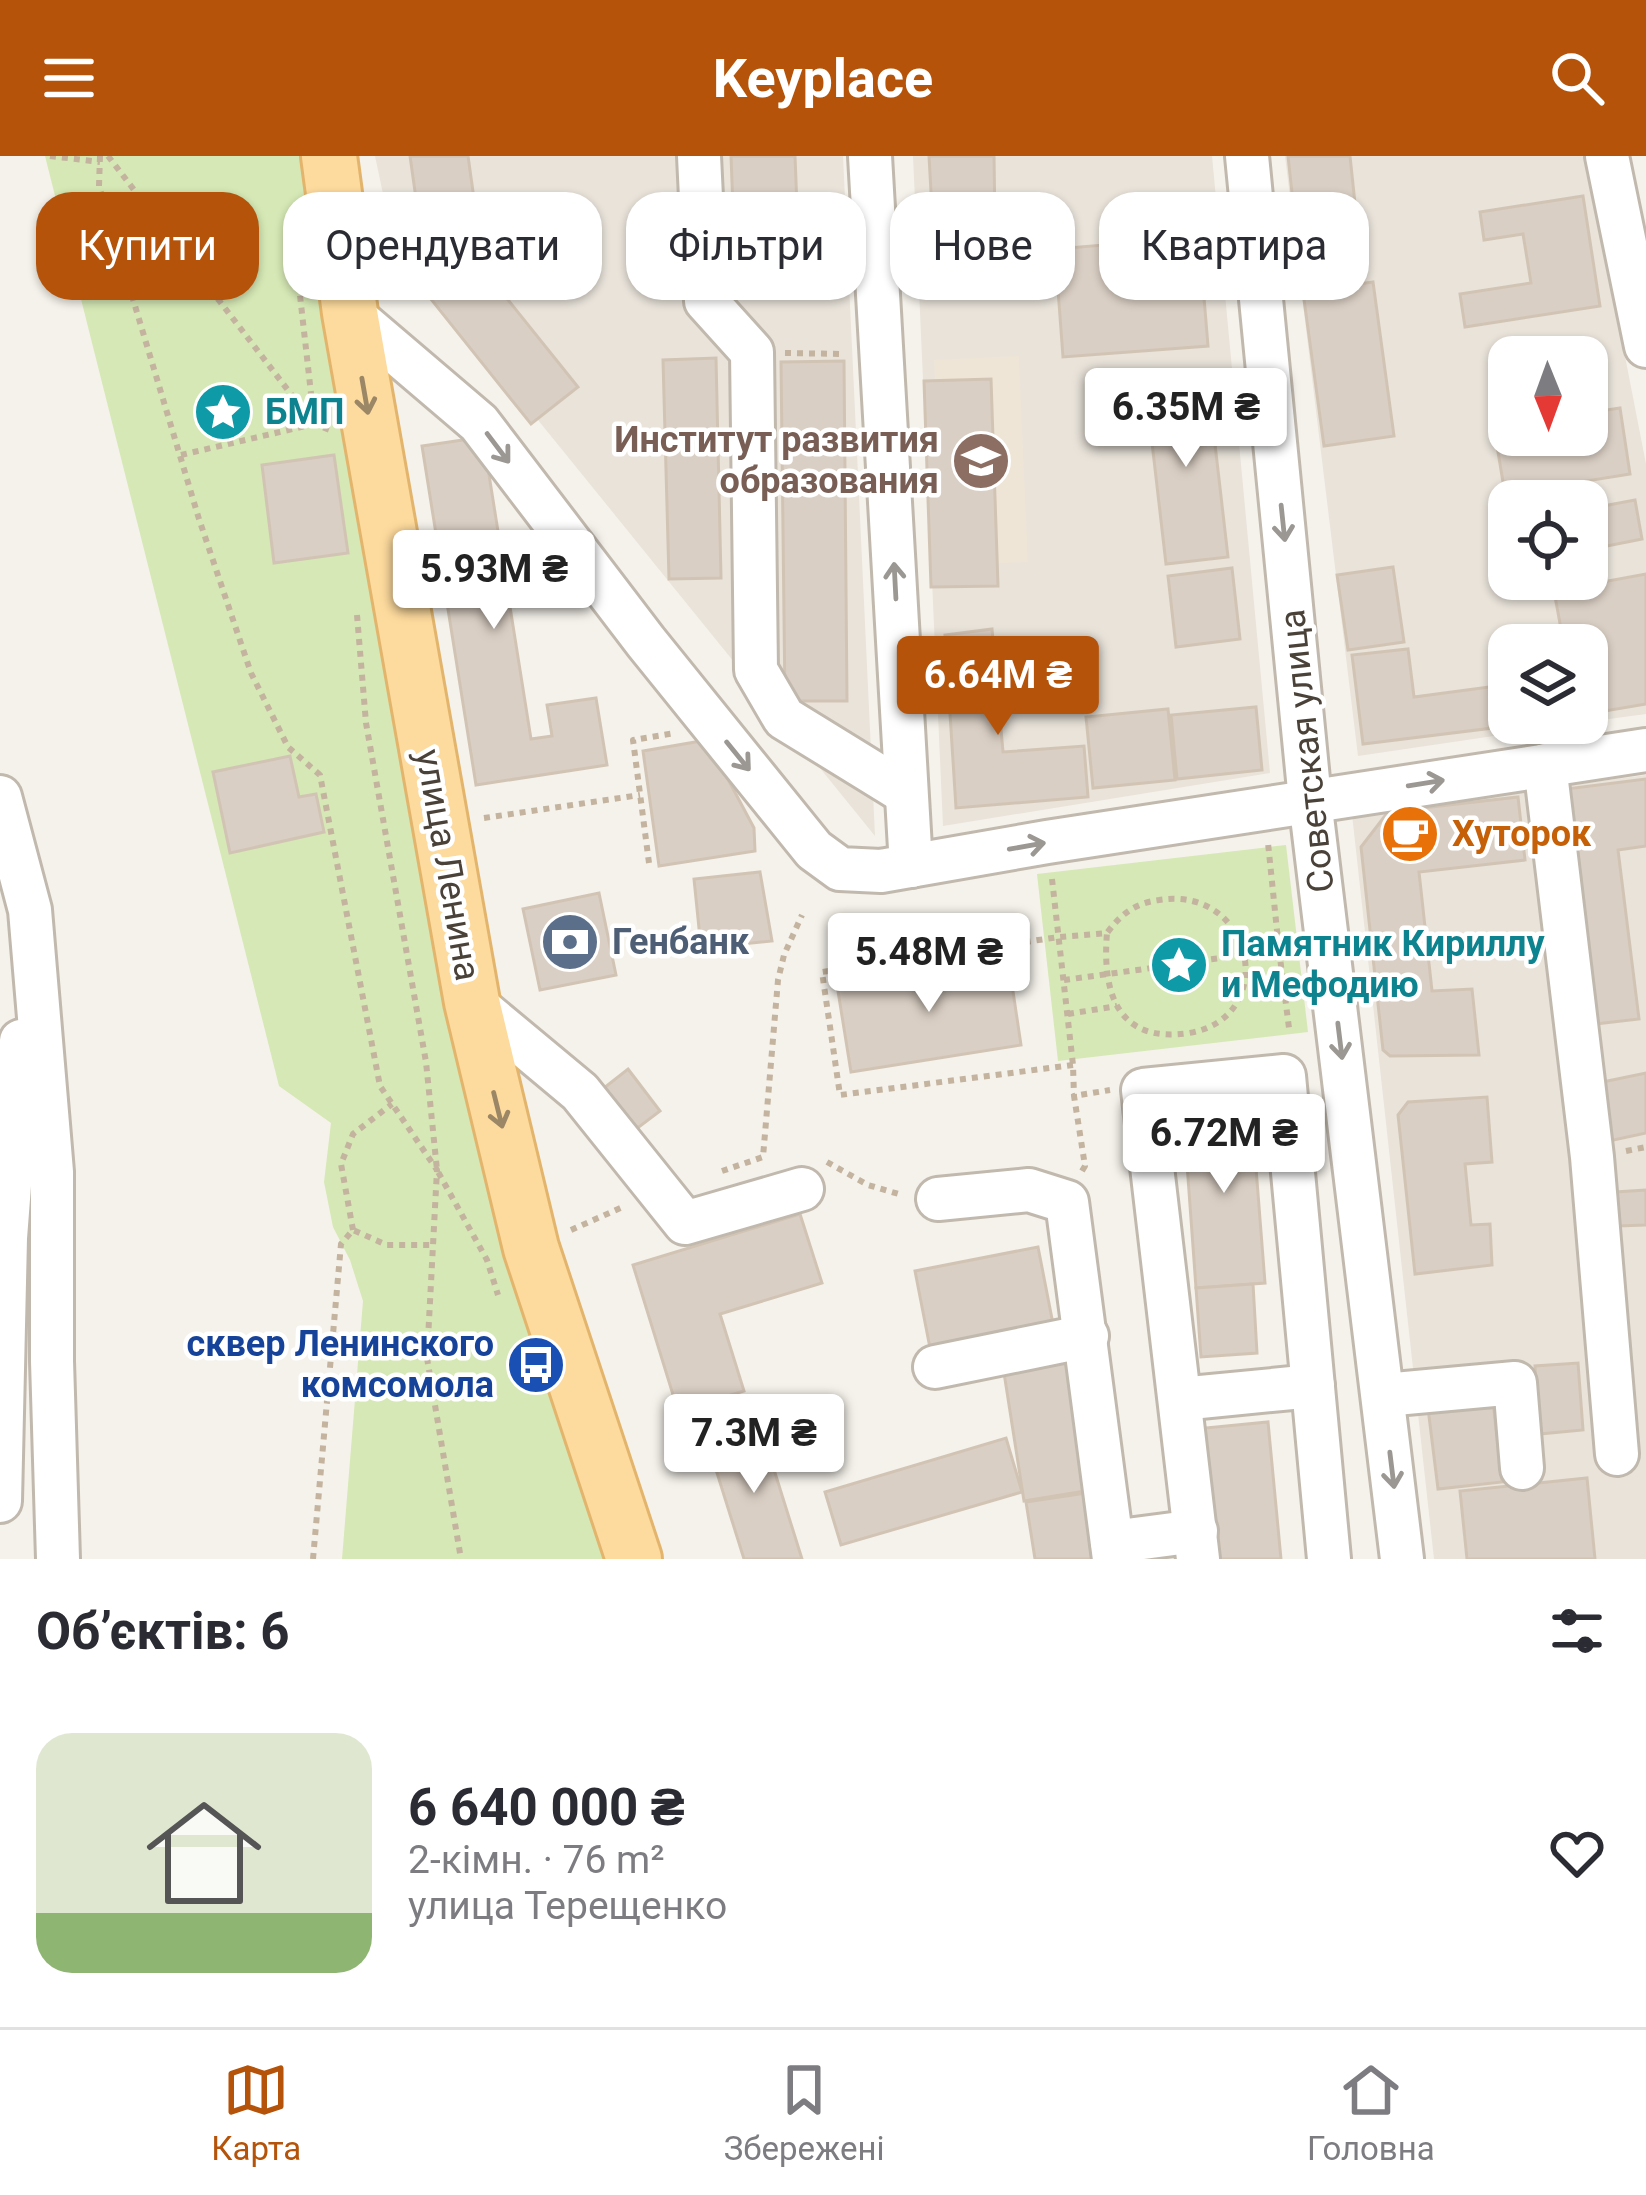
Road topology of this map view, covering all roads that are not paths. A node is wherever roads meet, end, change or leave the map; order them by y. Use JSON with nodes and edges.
{"nodes":[{"id":1,"x":329,"y":156,"type":"edge"},
{"id":2,"x":699,"y":156,"type":"edge"},
{"id":3,"x":870,"y":156,"type":"edge"},
{"id":4,"x":1247,"y":156,"type":"edge"},
{"id":5,"x":1606,"y":156,"type":"edge"},
{"id":6,"x":350,"y":313,"type":"junction"},
{"id":7,"x":1646,"y":346,"type":"edge"},
{"id":8,"x":1646,"y":749,"type":"edge"},
{"id":9,"x":1545,"y":765,"type":"junction"},
{"id":10,"x":906,"y":793,"type":"junction"},
{"id":11,"x":0,"y":797,"type":"edge"},
{"id":12,"x":1310,"y":800,"type":"junction"},
{"id":13,"x":911,"y":866,"type":"junction"},
{"id":14,"x":30,"y":910,"type":"junction"},
{"id":15,"x":472,"y":1002,"type":"junction"},
{"id":16,"x":816,"y":1176,"type":"road end"},
{"id":17,"x":925,"y":1198,"type":"road end"},
{"id":18,"x":1087,"y":1336,"type":"junction"},
{"id":19,"x":935,"y":1367,"type":"dead end"},
{"id":20,"x":1313,"y":1387,"type":"junction"},
{"id":21,"x":1384,"y":1395,"type":"junction"},
{"id":22,"x":1180,"y":1400,"type":"junction"},
{"id":23,"x":1617,"y":1454,"type":"dead end"},
{"id":24,"x":1522,"y":1468,"type":"dead end"},
{"id":25,"x":0,"y":1502,"type":"edge"},
{"id":26,"x":1197,"y":1545,"type":"edge"},
{"id":27,"x":1113,"y":1551,"type":"edge"},
{"id":28,"x":58,"y":1559,"type":"edge"},
{"id":29,"x":634,"y":1559,"type":"edge"},
{"id":30,"x":1329,"y":1559,"type":"edge"},
{"id":31,"x":1402,"y":1559,"type":"edge"}],
"edges":[{"from":1,"to":6,"type":"main road","name":"улица Ленина"},
{"from":2,"to":10,"type":"street"},
{"from":10,"to":3,"type":"street","one_way":true},
{"from":4,"to":12,"type":"street","name":"Советская улица","one_way":true},
{"from":5,"to":7,"type":"street"},
{"from":6,"to":13,"type":"street","one_way":true},
{"from":6,"to":15,"type":"main road","name":"улица Ленина","one_way":true},
{"from":8,"to":9,"type":"street"},
{"from":12,"to":9,"type":"street","one_way":true},
{"from":9,"to":23,"type":"street"},
{"from":10,"to":13,"type":"street"},
{"from":11,"to":14,"type":"street"},
{"from":13,"to":12,"type":"street","one_way":true},
{"from":12,"to":21,"type":"street","name":"Советская улица","one_way":true},
{"from":14,"to":25,"type":"street"},
{"from":14,"to":28,"type":"street"},
{"from":15,"to":16,"type":"street"},
{"from":15,"to":29,"type":"main road","name":"улица Ленина","one_way":true},
{"from":17,"to":18,"type":"street"},
{"from":18,"to":19,"type":"street"},
{"from":18,"to":27,"type":"street"},
{"from":20,"to":22,"type":"street"},
{"from":20,"to":22,"type":"street"},
{"from":20,"to":30,"type":"street"},
{"from":21,"to":24,"type":"street"},
{"from":21,"to":31,"type":"street","name":"Советская улица","one_way":true},
{"from":22,"to":26,"type":"street"},
{"from":26,"to":27,"type":"street"}]}
